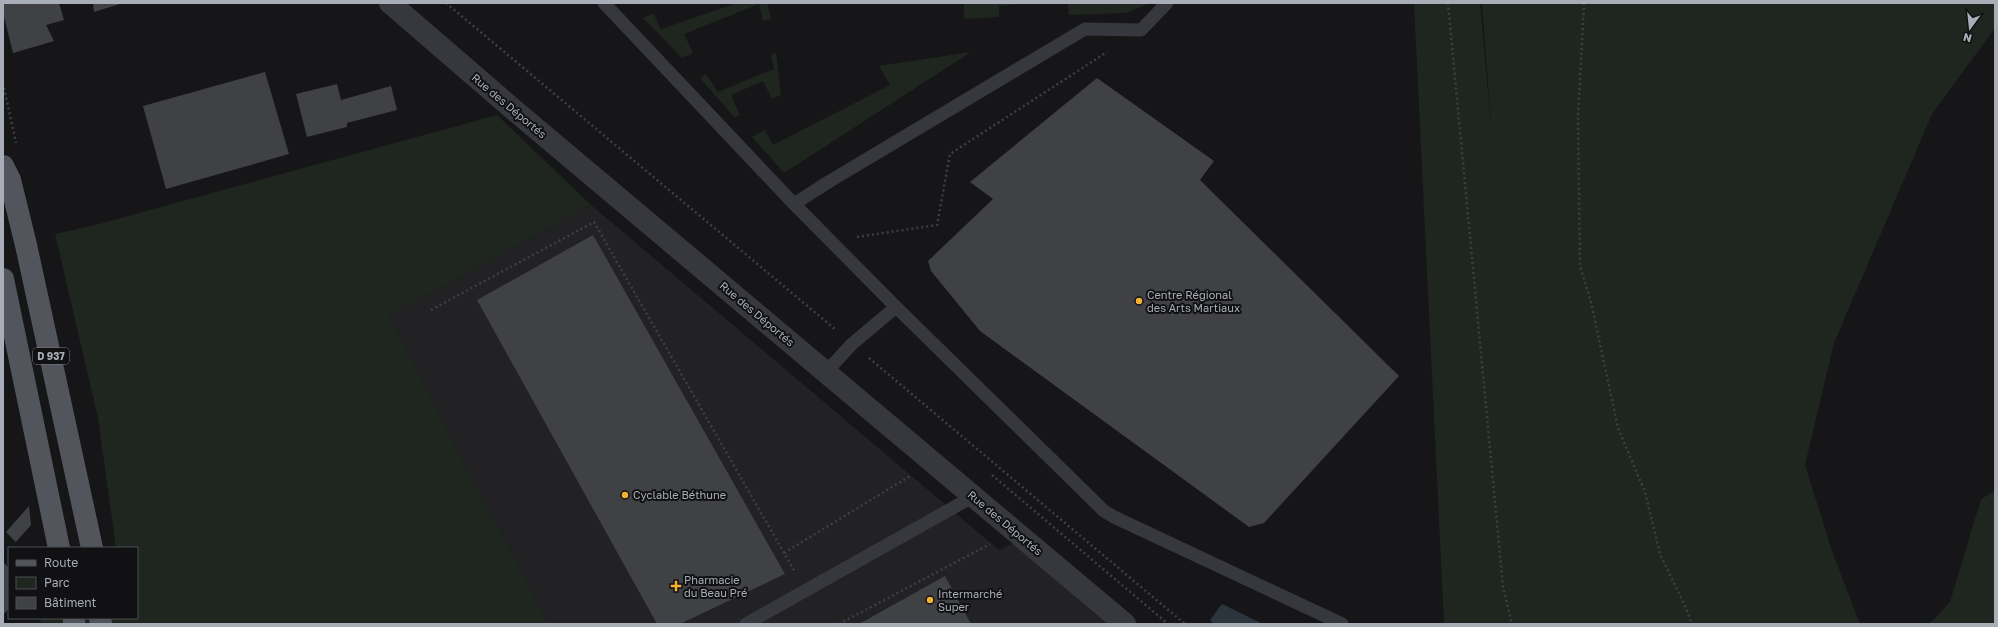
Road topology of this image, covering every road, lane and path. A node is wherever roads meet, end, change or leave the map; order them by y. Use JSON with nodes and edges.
{"nodes":[{"id":1,"x":390,"y":3,"type":"edge"},
{"id":2,"x":446,"y":3,"type":"edge"},
{"id":3,"x":604,"y":3,"type":"edge"},
{"id":4,"x":1166,"y":3,"type":"edge"},
{"id":5,"x":1448,"y":3,"type":"edge"},
{"id":6,"x":1584,"y":3,"type":"edge"},
{"id":7,"x":1108,"y":51,"type":"dead end"},
{"id":8,"x":3,"y":166,"type":"edge"},
{"id":9,"x":794,"y":204,"type":"junction"},
{"id":10,"x":830,"y":240,"type":"junction"},
{"id":11,"x":3,"y":278,"type":"edge"},
{"id":12,"x":896,"y":307,"type":"junction"},
{"id":13,"x":431,"y":310,"type":"dead end"},
{"id":14,"x":852,"y":344,"type":"junction"},
{"id":15,"x":826,"y":372,"type":"junction"},
{"id":16,"x":933,"y":462,"type":"junction"},
{"id":17,"x":974,"y":496,"type":"junction"},
{"id":18,"x":1015,"y":531,"type":"junction"},
{"id":19,"x":59,"y":547,"type":"edge"},
{"id":20,"x":92,"y":547,"type":"edge"},
{"id":21,"x":784,"y":553,"type":"junction"},
{"id":22,"x":805,"y":590,"type":"junction"},
{"id":23,"x":746,"y":624,"type":"edge"},
{"id":24,"x":839,"y":624,"type":"edge"},
{"id":25,"x":1125,"y":624,"type":"edge"},
{"id":26,"x":1185,"y":624,"type":"edge"},
{"id":27,"x":1342,"y":624,"type":"edge"},
{"id":28,"x":1512,"y":624,"type":"edge"},
{"id":29,"x":1692,"y":624,"type":"edge"}],
"edges":[{"from":1,"to":15,"type":"street","name":"Rue des Déportés"},
{"from":2,"to":14,"type":"path"},
{"from":3,"to":9,"type":"lane"},
{"from":4,"to":9,"type":"lane"},
{"from":5,"to":28,"type":"path"},
{"from":6,"to":29,"type":"path"},
{"from":7,"to":10,"type":"path"},
{"from":8,"to":20,"type":"main road","number":"D 937"},
{"from":9,"to":10,"type":"lane"},
{"from":10,"to":12,"type":"lane"},
{"from":11,"to":19,"type":"main road","number":"D 937"},
{"from":12,"to":14,"type":"lane"},
{"from":12,"to":27,"type":"lane"},
{"from":13,"to":21,"type":"path"},
{"from":14,"to":15,"type":"lane"},
{"from":14,"to":26,"type":"path"},
{"from":15,"to":16,"type":"street","name":"Rue des Déportés"},
{"from":16,"to":17,"type":"street","name":"Rue des Déportés"},
{"from":16,"to":21,"type":"path"},
{"from":17,"to":18,"type":"street","name":"Rue des Déportés"},
{"from":17,"to":22,"type":"lane"},
{"from":18,"to":24,"type":"path"},
{"from":18,"to":25,"type":"street","name":"Rue des Déportés"},
{"from":21,"to":22,"type":"path"},
{"from":22,"to":23,"type":"lane"}]}
